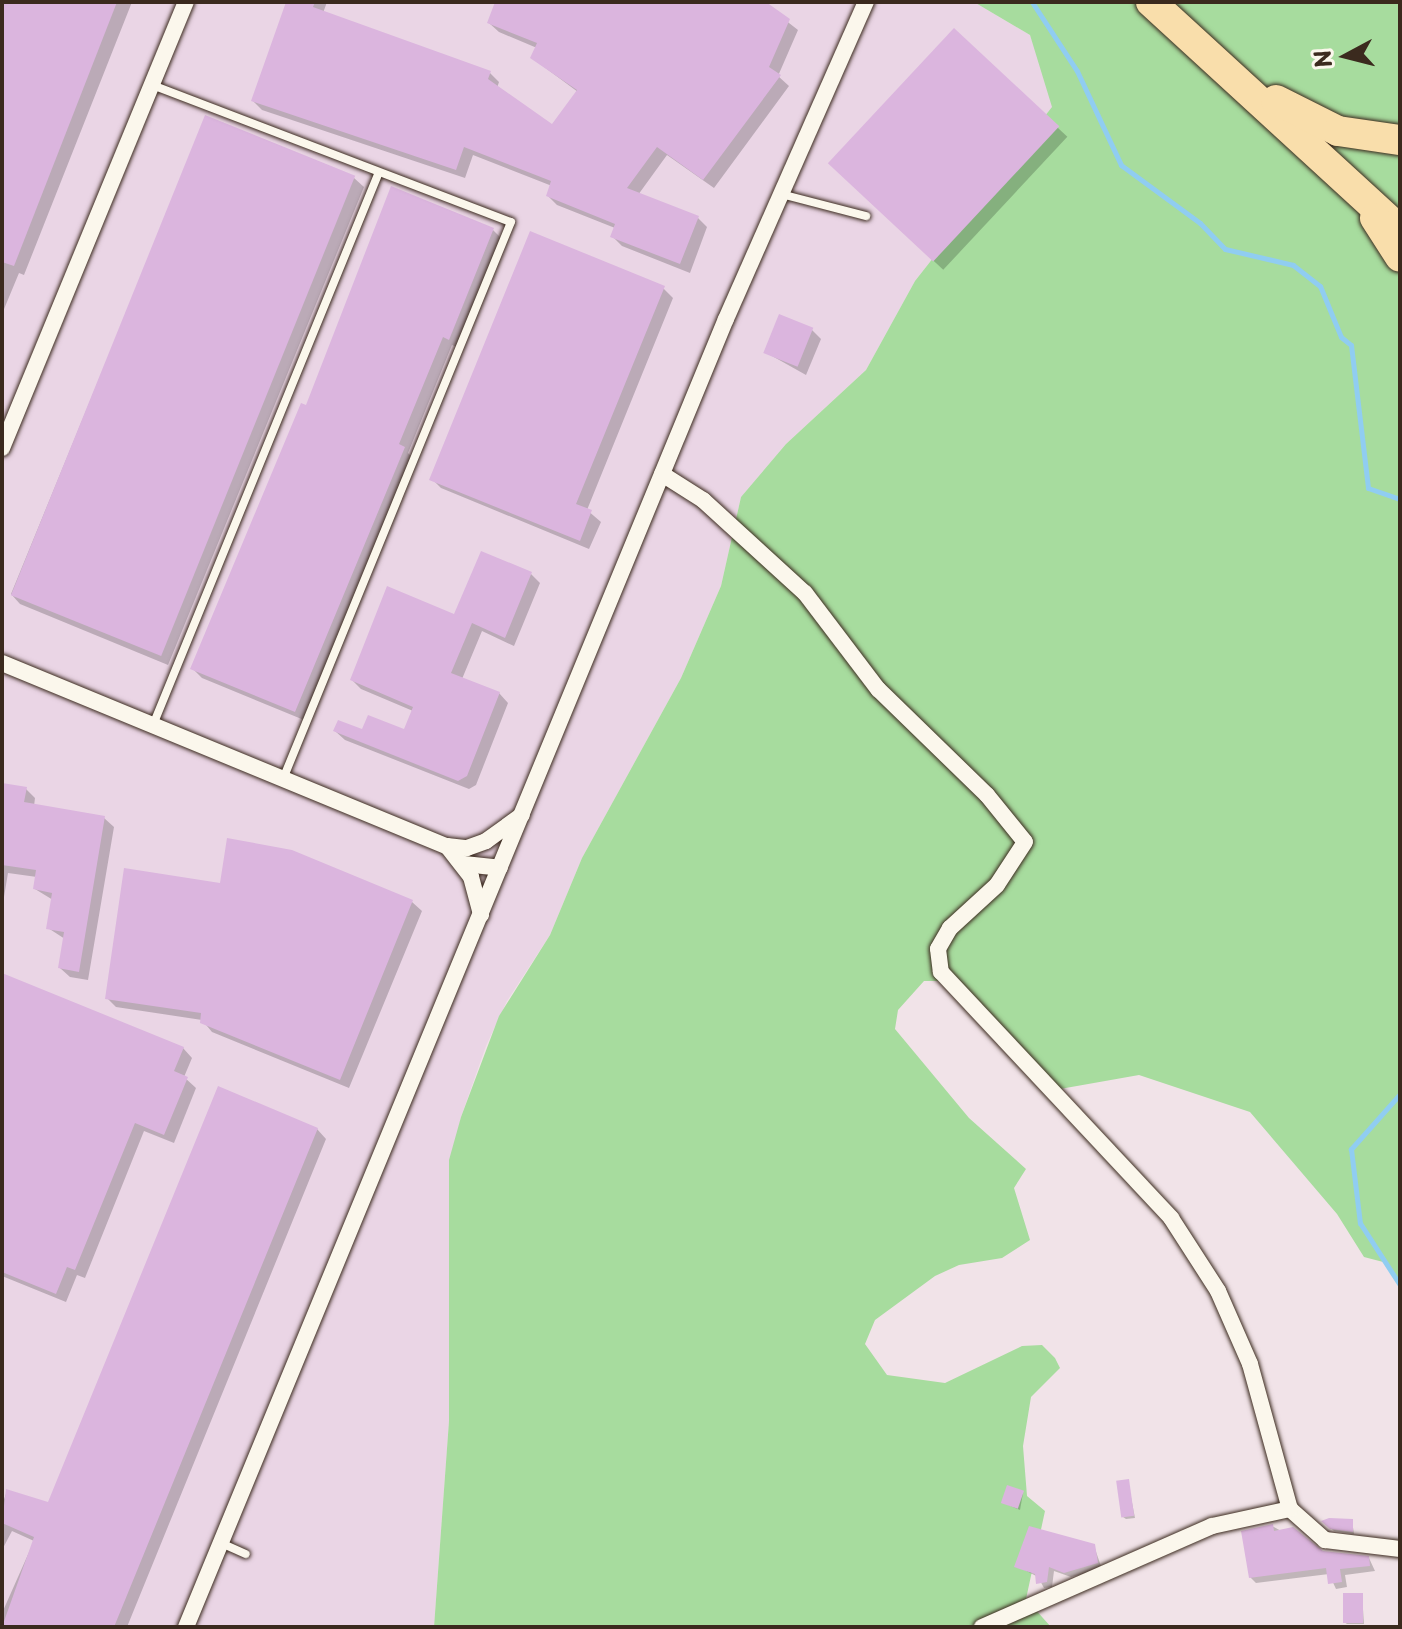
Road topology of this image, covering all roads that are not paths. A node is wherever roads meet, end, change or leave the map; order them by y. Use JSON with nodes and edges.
{"nodes":[{"id":1,"x":186,"y":2,"type":"edge"},
{"id":2,"x":866,"y":2,"type":"edge"},
{"id":3,"x":1151,"y":2,"type":"edge"},
{"id":4,"x":1243,"y":83,"type":"junction"},
{"id":5,"x":152,"y":85,"type":"junction"},
{"id":6,"x":1400,"y":140,"type":"edge"},
{"id":7,"x":379,"y":172,"type":"junction"},
{"id":8,"x":1354,"y":186,"type":"junction"},
{"id":9,"x":780,"y":194,"type":"junction"},
{"id":10,"x":866,"y":216,"type":"dead end"},
{"id":11,"x":1400,"y":230,"type":"edge"},
{"id":12,"x":1400,"y":257,"type":"edge"},
{"id":13,"x":2,"y":448,"type":"edge"},
{"id":14,"x":662,"y":474,"type":"junction"},
{"id":15,"x":2,"y":663,"type":"edge"},
{"id":16,"x":153,"y":725,"type":"junction"},
{"id":17,"x":283,"y":779,"type":"junction"},
{"id":18,"x":522,"y":815,"type":"junction"},
{"id":19,"x":465,"y":856,"type":"junction"},
{"id":20,"x":500,"y":868,"type":"junction"},
{"id":21,"x":481,"y":915,"type":"junction"},
{"id":22,"x":1290,"y":1509,"type":"junction"},
{"id":23,"x":220,"y":1543,"type":"junction"},
{"id":24,"x":1400,"y":1549,"type":"edge"},
{"id":25,"x":246,"y":1554,"type":"dead end"},
{"id":26,"x":1008,"y":1621,"type":"edge"},
{"id":27,"x":186,"y":1627,"type":"edge"},
{"id":28,"x":982,"y":1627,"type":"edge"}],
"edges":[{"from":1,"to":5,"type":"street"},
{"from":2,"to":9,"type":"street"},
{"from":3,"to":4,"type":"highway"},
{"from":4,"to":6,"type":"highway"},
{"from":4,"to":8,"type":"highway"},
{"from":5,"to":7,"type":"lane"},
{"from":5,"to":13,"type":"street"},
{"from":7,"to":16,"type":"lane"},
{"from":7,"to":17,"type":"lane"},
{"from":8,"to":11,"type":"highway"},
{"from":8,"to":12,"type":"highway"},
{"from":9,"to":10,"type":"lane"},
{"from":9,"to":14,"type":"street"},
{"from":14,"to":18,"type":"street"},
{"from":14,"to":22,"type":"street"},
{"from":15,"to":16,"type":"street"},
{"from":16,"to":17,"type":"street"},
{"from":17,"to":19,"type":"street"},
{"from":18,"to":19,"type":"street"},
{"from":18,"to":20,"type":"street"},
{"from":19,"to":20,"type":"street"},
{"from":19,"to":21,"type":"street"},
{"from":20,"to":21,"type":"street"},
{"from":21,"to":23,"type":"street"},
{"from":22,"to":24,"type":"street"},
{"from":22,"to":26,"type":"street"},
{"from":23,"to":25,"type":"lane"},
{"from":23,"to":27,"type":"street"},
{"from":26,"to":28,"type":"street"}]}
